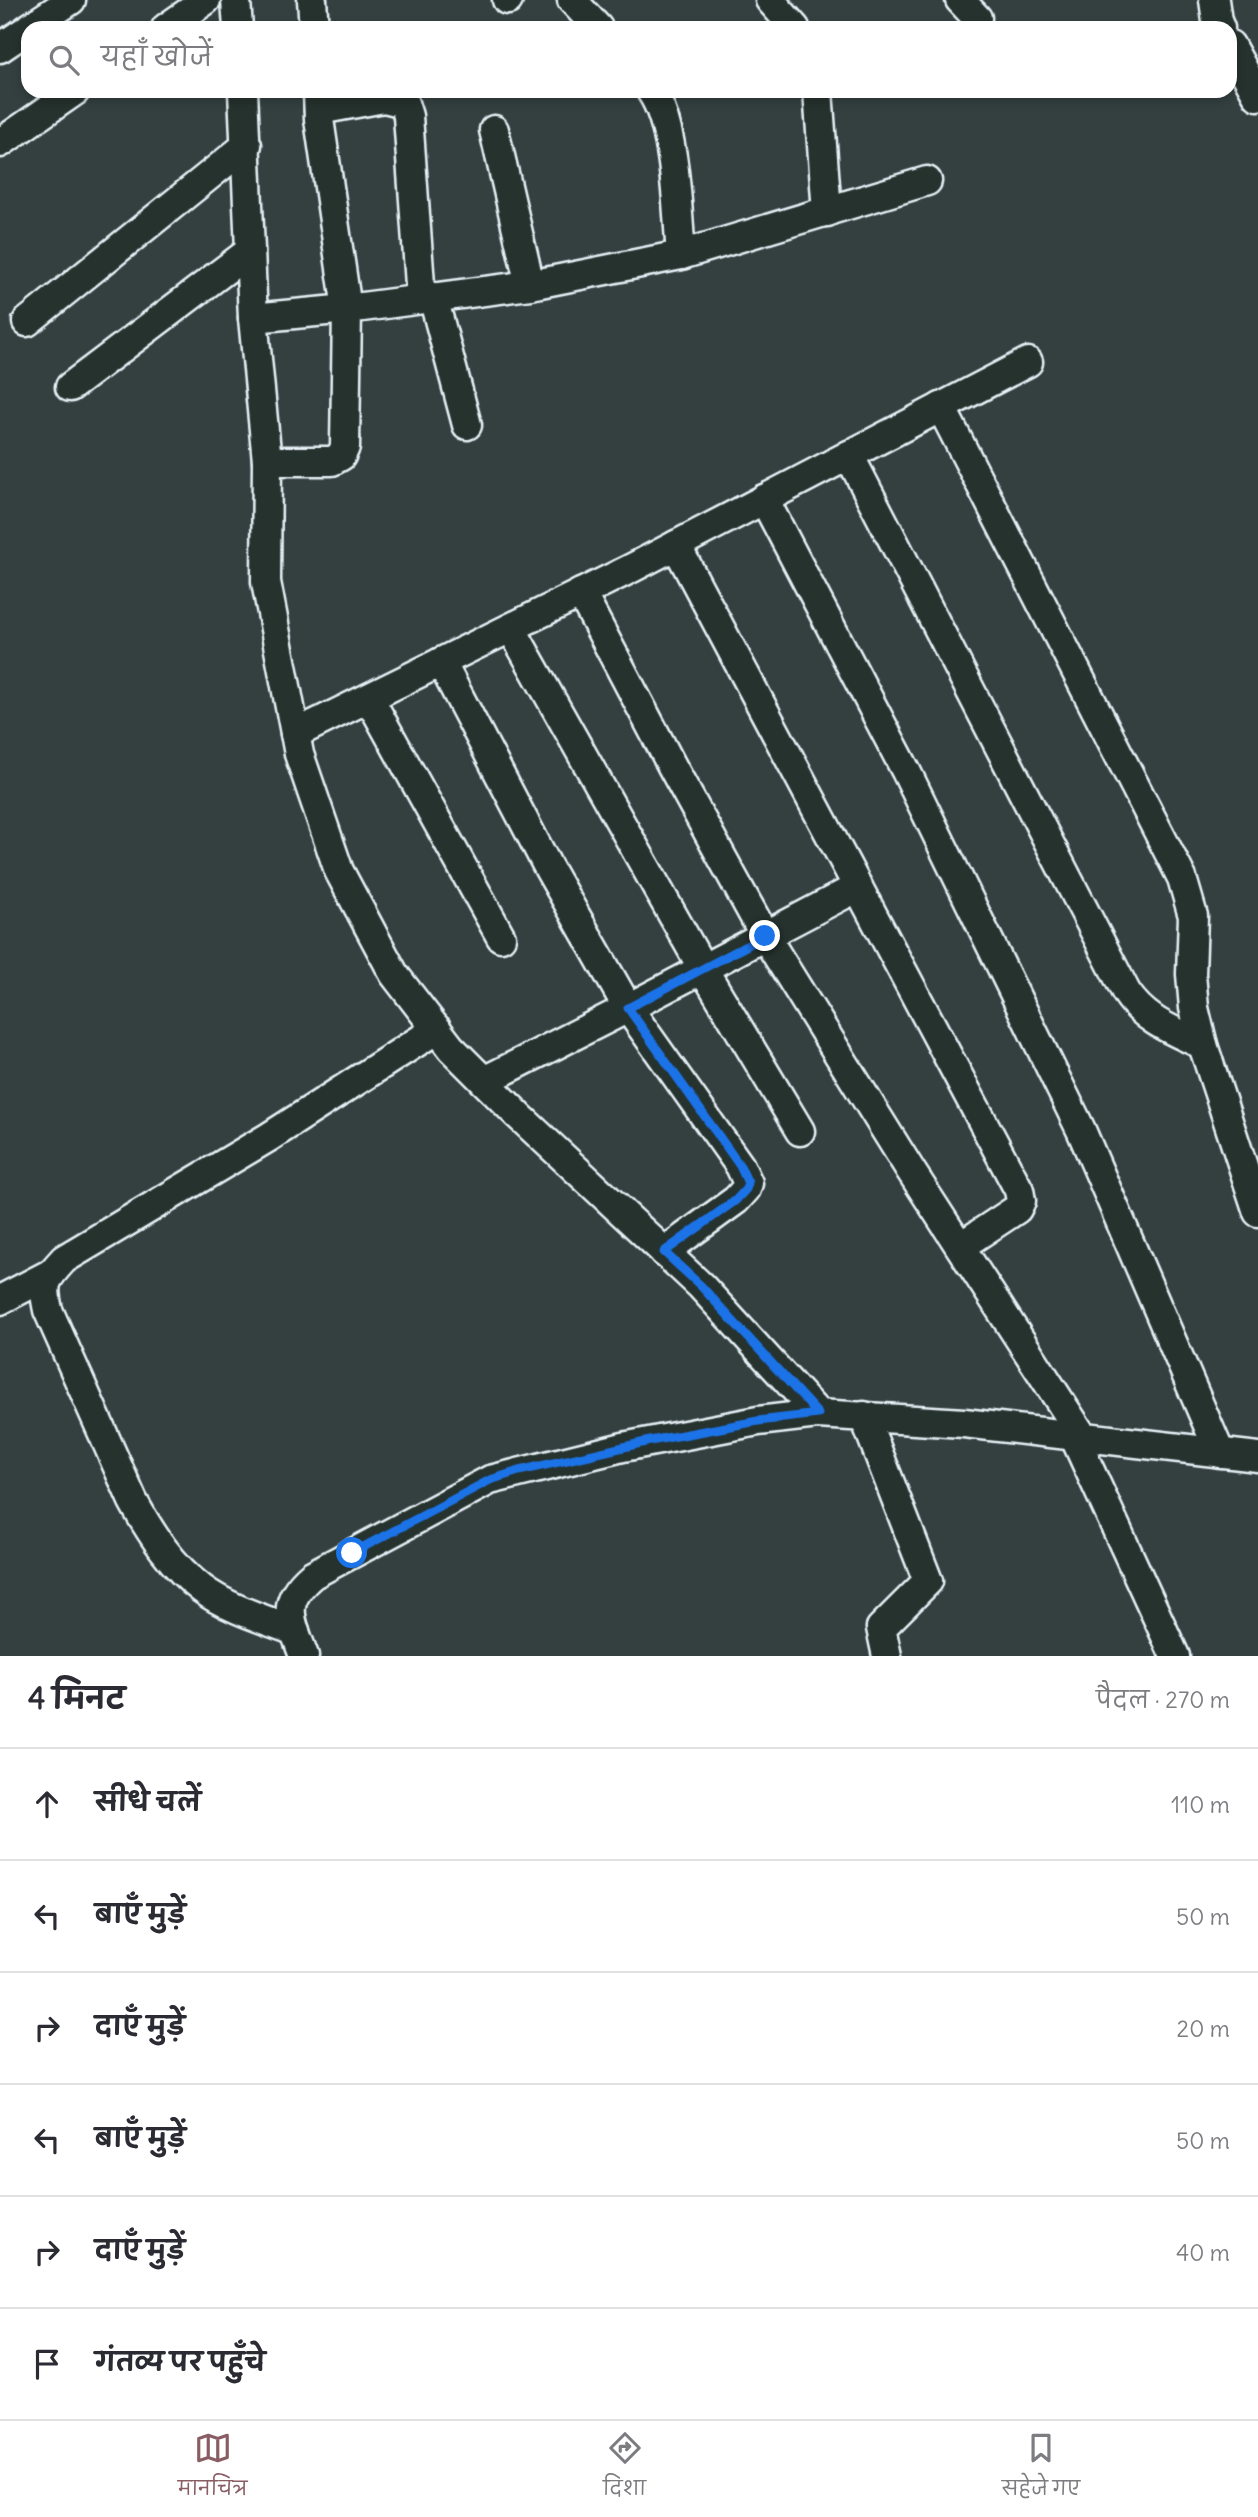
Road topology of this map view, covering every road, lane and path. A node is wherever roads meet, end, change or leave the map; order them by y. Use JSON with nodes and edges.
{"nodes":[{"id":1,"x":71,"y":0,"type":"edge"},
{"id":2,"x":206,"y":0,"type":"edge"},
{"id":3,"x":236,"y":0,"type":"edge"},
{"id":4,"x":312,"y":0,"type":"edge"},
{"id":5,"x":572,"y":0,"type":"edge"},
{"id":6,"x":770,"y":0,"type":"edge"},
{"id":7,"x":1214,"y":0,"type":"edge"},
{"id":8,"x":41,"y":21,"type":"edge"},
{"id":9,"x":176,"y":21,"type":"edge"},
{"id":10,"x":238,"y":21,"type":"edge"},
{"id":11,"x":314,"y":21,"type":"edge"},
{"id":12,"x":592,"y":21,"type":"edge"},
{"id":13,"x":790,"y":21,"type":"edge"},
{"id":14,"x":1217,"y":21,"type":"edge"},
{"id":15,"x":21,"y":34,"type":"edge"},
{"id":16,"x":0,"y":48,"type":"edge"},
{"id":17,"x":1237,"y":58,"type":"edge"},
{"id":18,"x":1258,"y":96,"type":"edge"},
{"id":19,"x":65,"y":98,"type":"edge"},
{"id":20,"x":244,"y":98,"type":"edge"},
{"id":21,"x":656,"y":98,"type":"edge"},
{"id":22,"x":819,"y":98,"type":"edge"},
{"id":23,"x":318,"y":100,"type":"edge"},
{"id":24,"x":494,"y":130,"type":"dead end"},
{"id":25,"x":0,"y":143,"type":"edge"},
{"id":26,"x":247,"y":145,"type":"junction"},
{"id":27,"x":927,"y":181,"type":"dead end"},
{"id":28,"x":827,"y":212,"type":"junction"},
{"id":29,"x":250,"y":251,"type":"junction"},
{"id":30,"x":681,"y":255,"type":"junction"},
{"id":31,"x":530,"y":285,"type":"junction"},
{"id":32,"x":427,"y":298,"type":"junction"},
{"id":33,"x":347,"y":309,"type":"junction"},
{"id":34,"x":253,"y":318,"type":"junction"},
{"id":35,"x":27,"y":322,"type":"dead end"},
{"id":36,"x":1028,"y":362,"type":"dead end"},
{"id":37,"x":70,"y":387,"type":"dead end"},
{"id":38,"x":941,"y":407,"type":"junction"},
{"id":39,"x":467,"y":425,"type":"dead end"},
{"id":40,"x":849,"y":455,"type":"junction"},
{"id":41,"x":267,"y":461,"type":"junction"},
{"id":42,"x":764,"y":499,"type":"junction"},
{"id":43,"x":676,"y":545,"type":"junction"},
{"id":44,"x":581,"y":593,"type":"junction"},
{"id":45,"x":511,"y":628,"type":"junction"},
{"id":46,"x":441,"y":662,"type":"junction"},
{"id":47,"x":369,"y":698,"type":"junction"},
{"id":48,"x":295,"y":734,"type":"junction"},
{"id":49,"x":858,"y":887,"type":"junction"},
{"id":50,"x":765,"y":936,"type":"junction"},
{"id":51,"x":501,"y":937,"type":"dead end"},
{"id":52,"x":703,"y":969,"type":"junction"},
{"id":53,"x":628,"y":1008,"type":"junction"},
{"id":54,"x":437,"y":1029,"type":"junction"},
{"id":55,"x":1203,"y":1045,"type":"junction"},
{"id":56,"x":484,"y":1081,"type":"junction"},
{"id":57,"x":800,"y":1131,"type":"dead end"},
{"id":58,"x":1258,"y":1212,"type":"edge"},
{"id":59,"x":961,"y":1246,"type":"junction"},
{"id":60,"x":664,"y":1252,"type":"junction"},
{"id":61,"x":50,"y":1274,"type":"junction"},
{"id":62,"x":0,"y":1300,"type":"edge"},
{"id":63,"x":818,"y":1414,"type":"junction"},
{"id":64,"x":864,"y":1416,"type":"junction"},
{"id":65,"x":1079,"y":1436,"type":"junction"},
{"id":66,"x":1220,"y":1453,"type":"junction"},
{"id":67,"x":1258,"y":1457,"type":"edge"},
{"id":68,"x":300,"y":1644,"type":"edge"},
{"id":69,"x":887,"y":1656,"type":"edge"},
{"id":70,"x":1174,"y":1656,"type":"edge"}],
"edges":[{"from":1,"to":8,"type":"street"},
{"from":2,"to":9,"type":"street"},
{"from":3,"to":10,"type":"street"},
{"from":4,"to":11,"type":"street"},
{"from":5,"to":12,"type":"street"},
{"from":6,"to":13,"type":"street"},
{"from":7,"to":14,"type":"street"},
{"from":15,"to":16,"type":"street"},
{"from":17,"to":18,"type":"street"},
{"from":19,"to":25,"type":"street"},
{"from":20,"to":26,"type":"street"},
{"from":21,"to":30,"type":"street"},
{"from":22,"to":28,"type":"street"},
{"from":23,"to":32,"type":"street"},
{"from":23,"to":33,"type":"street"},
{"from":24,"to":31,"type":"street"},
{"from":26,"to":29,"type":"street"},
{"from":26,"to":35,"type":"street"},
{"from":27,"to":28,"type":"street"},
{"from":28,"to":30,"type":"street"},
{"from":29,"to":34,"type":"street"},
{"from":29,"to":37,"type":"street"},
{"from":30,"to":31,"type":"street"},
{"from":31,"to":32,"type":"street"},
{"from":32,"to":33,"type":"street"},
{"from":32,"to":39,"type":"street"},
{"from":33,"to":34,"type":"street"},
{"from":33,"to":41,"type":"street"},
{"from":34,"to":41,"type":"street"},
{"from":36,"to":38,"type":"street"},
{"from":38,"to":40,"type":"street"},
{"from":38,"to":55,"type":"street"},
{"from":40,"to":42,"type":"street"},
{"from":40,"to":55,"type":"street"},
{"from":41,"to":48,"type":"street"},
{"from":42,"to":43,"type":"street"},
{"from":42,"to":66,"type":"street"},
{"from":43,"to":44,"type":"street"},
{"from":43,"to":49,"type":"street"},
{"from":44,"to":45,"type":"street"},
{"from":44,"to":50,"type":"street"},
{"from":45,"to":46,"type":"street"},
{"from":45,"to":52,"type":"street"},
{"from":46,"to":47,"type":"street"},
{"from":46,"to":53,"type":"street"},
{"from":47,"to":48,"type":"street"},
{"from":47,"to":51,"type":"street"},
{"from":48,"to":54,"type":"street"},
{"from":49,"to":50,"type":"street"},
{"from":49,"to":59,"type":"street"},
{"from":50,"to":52,"type":"street"},
{"from":50,"to":59,"type":"street"},
{"from":52,"to":53,"type":"street"},
{"from":52,"to":57,"type":"street"},
{"from":53,"to":56,"type":"street"},
{"from":53,"to":60,"type":"street"},
{"from":54,"to":56,"type":"street"},
{"from":54,"to":61,"type":"street"},
{"from":55,"to":58,"type":"street"},
{"from":56,"to":60,"type":"street"},
{"from":59,"to":65,"type":"street"},
{"from":60,"to":63,"type":"street"},
{"from":61,"to":62,"type":"street"},
{"from":61,"to":68,"type":"street"},
{"from":63,"to":64,"type":"street"},
{"from":63,"to":68,"type":"street"},
{"from":64,"to":65,"type":"street"},
{"from":64,"to":69,"type":"street"},
{"from":65,"to":66,"type":"street"},
{"from":65,"to":70,"type":"street"},
{"from":66,"to":67,"type":"street"}]}
